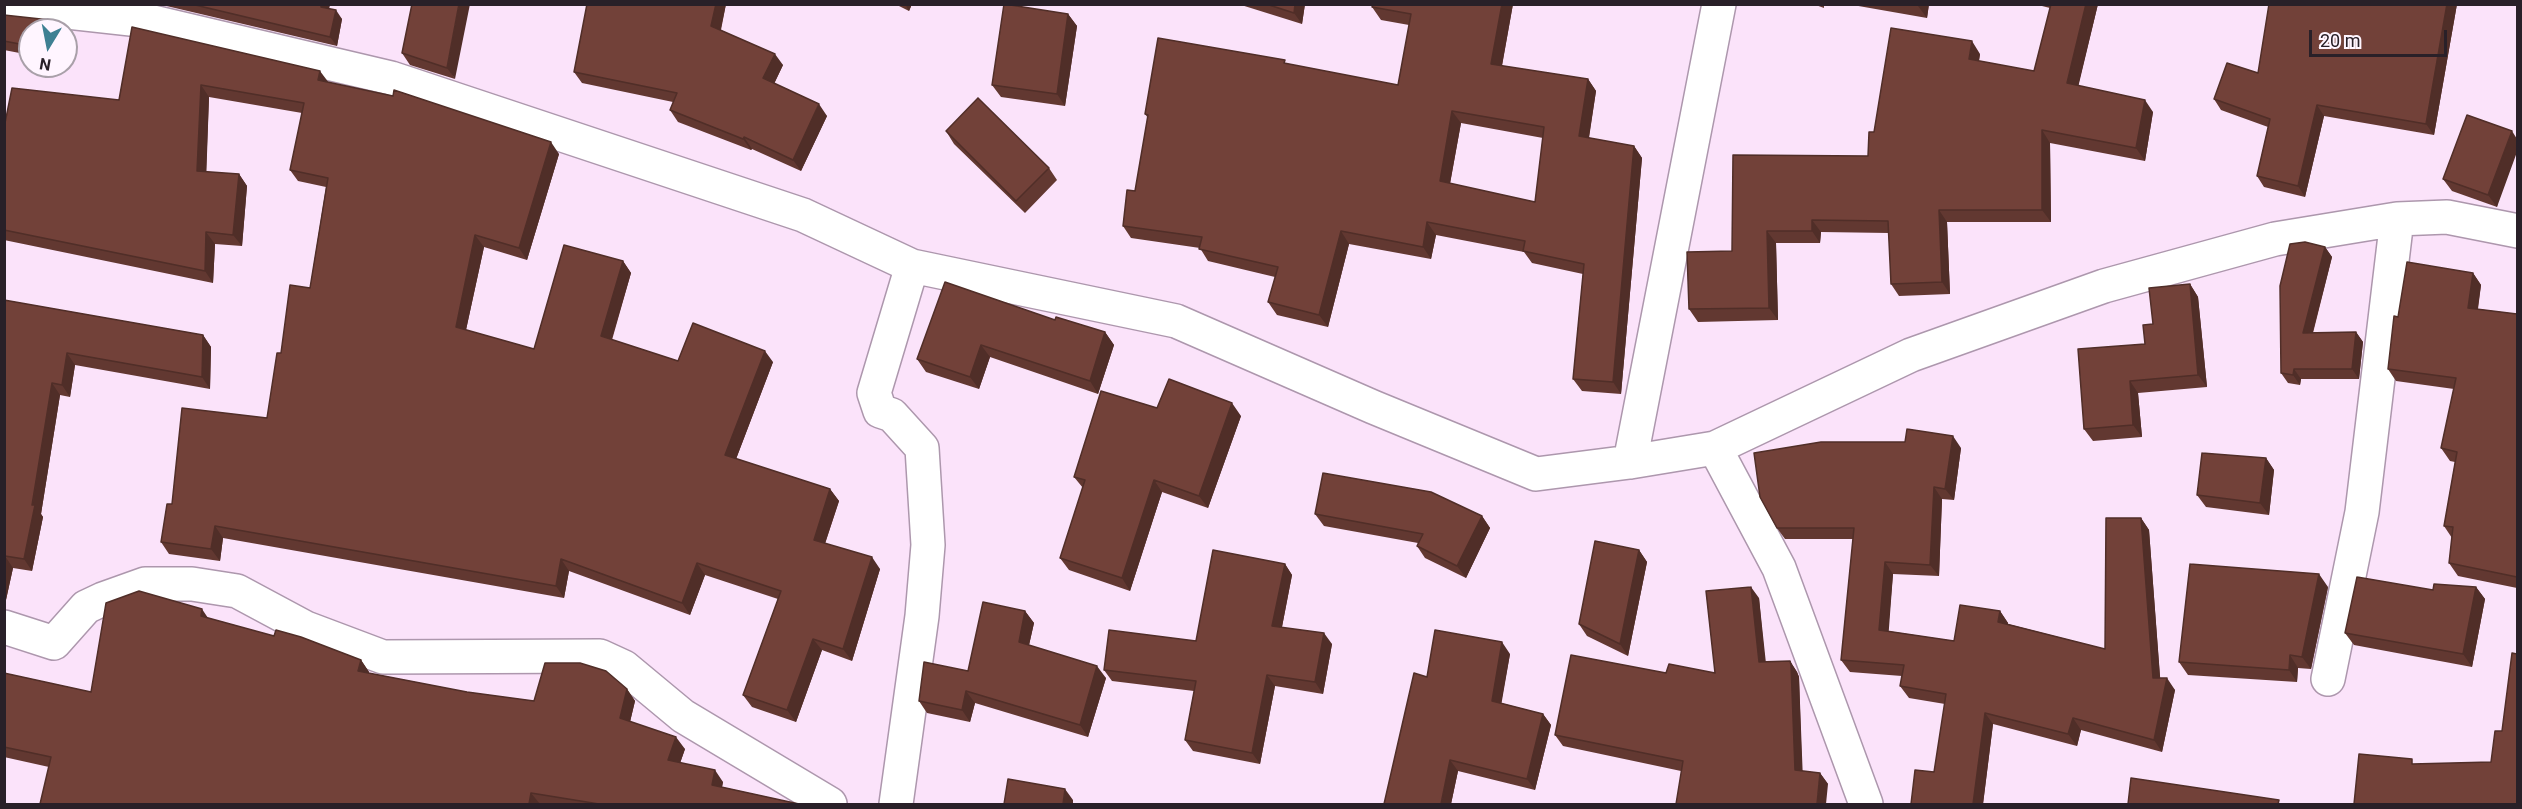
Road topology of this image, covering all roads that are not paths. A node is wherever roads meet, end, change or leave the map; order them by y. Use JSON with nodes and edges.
{"nodes":[{"id":1,"x":1719,"y":4,"type":"edge"},
{"id":2,"x":4,"y":5,"type":"edge"},
{"id":3,"x":2397,"y":219,"type":"junction"},
{"id":4,"x":2517,"y":231,"type":"edge"},
{"id":5,"x":912,"y":266,"type":"junction"},
{"id":6,"x":1715,"y":447,"type":"junction"},
{"id":7,"x":1630,"y":462,"type":"junction"},
{"id":8,"x":4,"y":627,"type":"edge"},
{"id":9,"x":2328,"y":679,"type":"dead end"},
{"id":10,"x":830,"y":804,"type":"edge"},
{"id":11,"x":896,"y":804,"type":"edge"},
{"id":12,"x":1866,"y":804,"type":"edge"}],
"edges":[{"from":1,"to":7,"type":"street"},
{"from":2,"to":5,"type":"street"},
{"from":3,"to":4,"type":"street"},
{"from":3,"to":6,"type":"street"},
{"from":3,"to":9,"type":"street"},
{"from":5,"to":7,"type":"street"},
{"from":5,"to":11,"type":"street"},
{"from":6,"to":7,"type":"street"},
{"from":6,"to":12,"type":"street"},
{"from":8,"to":10,"type":"street"}]}
